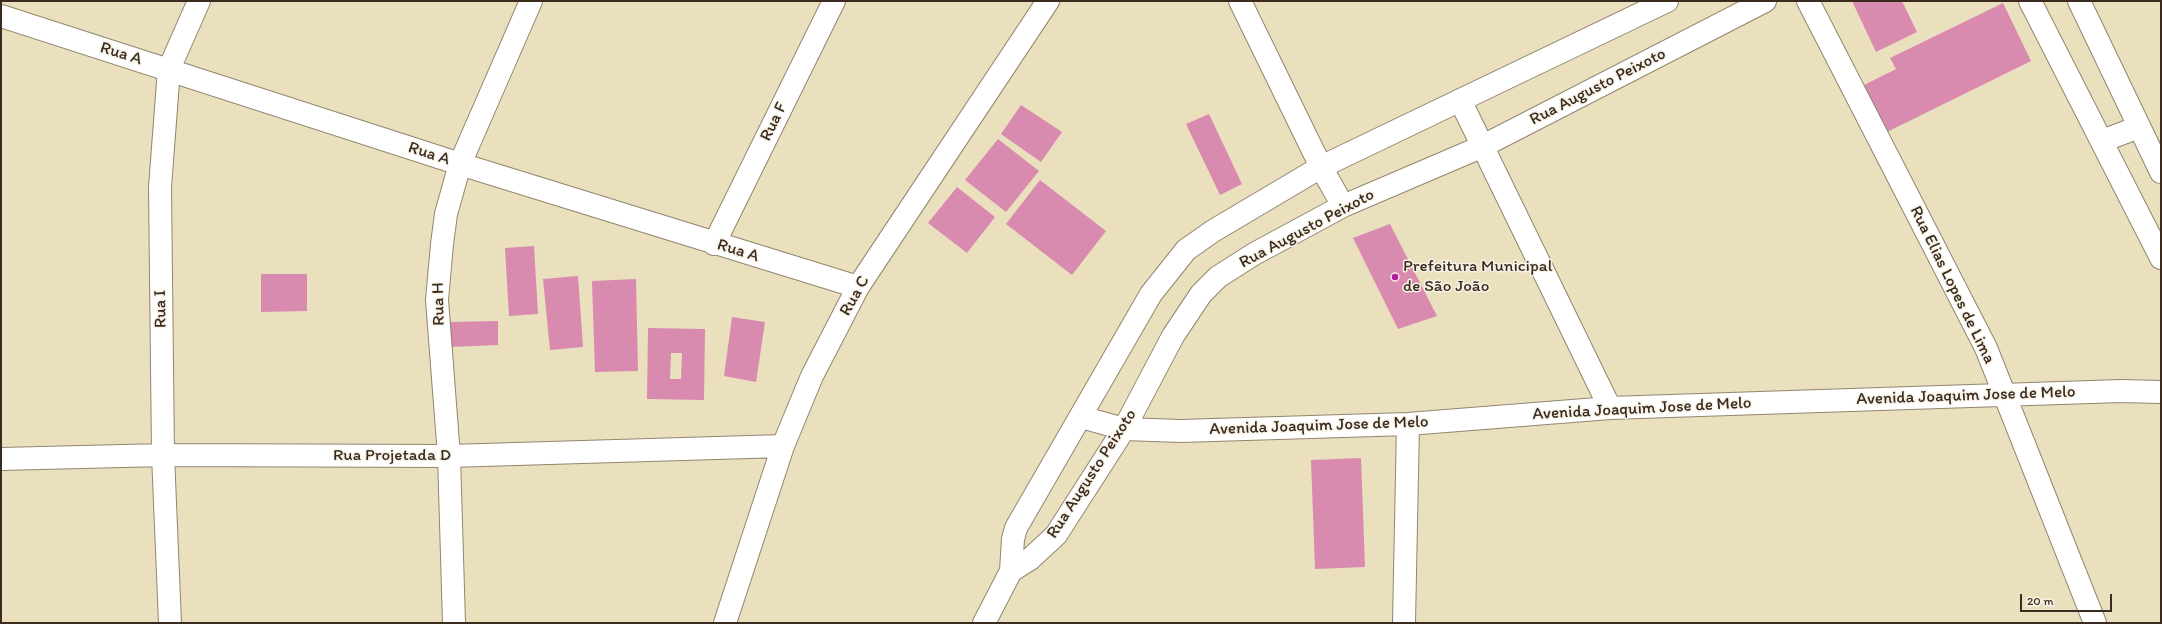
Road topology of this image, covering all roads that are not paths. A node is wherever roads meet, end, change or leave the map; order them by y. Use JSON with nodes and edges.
{"nodes":[{"id":1,"x":199,"y":1,"type":"edge"},
{"id":2,"x":531,"y":1,"type":"edge"},
{"id":3,"x":834,"y":1,"type":"edge"},
{"id":4,"x":1048,"y":1,"type":"edge"},
{"id":5,"x":1240,"y":1,"type":"edge"},
{"id":6,"x":1667,"y":1,"type":"edge"},
{"id":7,"x":1765,"y":1,"type":"edge"},
{"id":8,"x":1808,"y":1,"type":"edge"},
{"id":9,"x":2030,"y":1,"type":"edge"},
{"id":10,"x":2079,"y":1,"type":"edge"},
{"id":11,"x":1,"y":16,"type":"edge"},
{"id":12,"x":169,"y":69,"type":"junction"},
{"id":13,"x":1460,"y":100,"type":"junction"},
{"id":14,"x":2140,"y":127,"type":"junction"},
{"id":15,"x":2102,"y":141,"type":"junction"},
{"id":16,"x":1481,"y":147,"type":"junction"},
{"id":17,"x":460,"y":164,"type":"junction"},
{"id":18,"x":1321,"y":167,"type":"junction"},
{"id":19,"x":2161,"y":172,"type":"edge"},
{"id":20,"x":1343,"y":206,"type":"junction"},
{"id":21,"x":714,"y":244,"type":"junction"},
{"id":22,"x":2161,"y":258,"type":"edge"},
{"id":23,"x":858,"y":287,"type":"junction"},
{"id":24,"x":2161,"y":392,"type":"edge"},
{"id":25,"x":2005,"y":395,"type":"junction"},
{"id":26,"x":1610,"y":408,"type":"junction"},
{"id":27,"x":1081,"y":416,"type":"junction"},
{"id":28,"x":1408,"y":424,"type":"junction"},
{"id":29,"x":1124,"y":429,"type":"junction"},
{"id":30,"x":784,"y":446,"type":"junction"},
{"id":31,"x":163,"y":455,"type":"junction"},
{"id":32,"x":450,"y":456,"type":"junction"},
{"id":33,"x":1,"y":459,"type":"edge"},
{"id":34,"x":1012,"y":571,"type":"junction"},
{"id":35,"x":170,"y":623,"type":"edge"},
{"id":36,"x":454,"y":623,"type":"edge"},
{"id":37,"x":725,"y":623,"type":"edge"},
{"id":38,"x":984,"y":623,"type":"edge"},
{"id":39,"x":1404,"y":623,"type":"edge"},
{"id":40,"x":2095,"y":623,"type":"edge"}],
"edges":[{"from":1,"to":12,"type":"street","name":"Rua I"},
{"from":2,"to":17,"type":"street","name":"Rua H"},
{"from":3,"to":21,"type":"street","name":"Rua F"},
{"from":4,"to":23,"type":"street","name":"Rua C"},
{"from":5,"to":18,"type":"street"},
{"from":6,"to":13,"type":"street","name":"Rua Augusto Peixoto"},
{"from":7,"to":16,"type":"street","name":"Rua Augusto Peixoto"},
{"from":8,"to":25,"type":"street","name":"Rua Elias Lopes de Lima"},
{"from":9,"to":15,"type":"street"},
{"from":10,"to":14,"type":"street"},
{"from":11,"to":12,"type":"street","name":"Rua A"},
{"from":12,"to":17,"type":"street","name":"Rua A"},
{"from":12,"to":31,"type":"street","name":"Rua I"},
{"from":13,"to":16,"type":"street"},
{"from":13,"to":18,"type":"street","name":"Rua Augusto Peixoto"},
{"from":14,"to":15,"type":"street"},
{"from":14,"to":19,"type":"street"},
{"from":15,"to":22,"type":"street"},
{"from":16,"to":20,"type":"street","name":"Rua Augusto Peixoto"},
{"from":16,"to":26,"type":"street"},
{"from":17,"to":21,"type":"street","name":"Rua A"},
{"from":17,"to":32,"type":"street","name":"Rua H"},
{"from":18,"to":20,"type":"street"},
{"from":18,"to":27,"type":"street","name":"Rua Augusto Peixoto"},
{"from":20,"to":29,"type":"street","name":"Rua Augusto Peixoto"},
{"from":21,"to":23,"type":"street","name":"Rua A"},
{"from":23,"to":30,"type":"street","name":"Rua C"},
{"from":24,"to":25,"type":"street","name":"Avenida Joaquim Jose de Melo"},
{"from":25,"to":26,"type":"street","name":"Avenida Joaquim Jose de Melo"},
{"from":25,"to":40,"type":"street","name":"Rua Elias Lopes de Lima"},
{"from":26,"to":28,"type":"street","name":"Avenida Joaquim Jose de Melo"},
{"from":27,"to":29,"type":"street","name":"Avenida Joaquim Jose de Melo"},
{"from":27,"to":34,"type":"street","name":"Rua Augusto Peixoto"},
{"from":28,"to":29,"type":"street","name":"Avenida Joaquim Jose de Melo"},
{"from":28,"to":39,"type":"street"},
{"from":29,"to":34,"type":"street","name":"Rua Augusto Peixoto"},
{"from":30,"to":32,"type":"street","name":"Rua Projetada D"},
{"from":30,"to":37,"type":"street","name":"Rua C"},
{"from":31,"to":32,"type":"street","name":"Rua Projetada D"},
{"from":31,"to":33,"type":"street","name":"Rua Projetada D"},
{"from":31,"to":35,"type":"street","name":"Rua I"},
{"from":32,"to":36,"type":"street","name":"Rua H"},
{"from":34,"to":38,"type":"street"}]}
